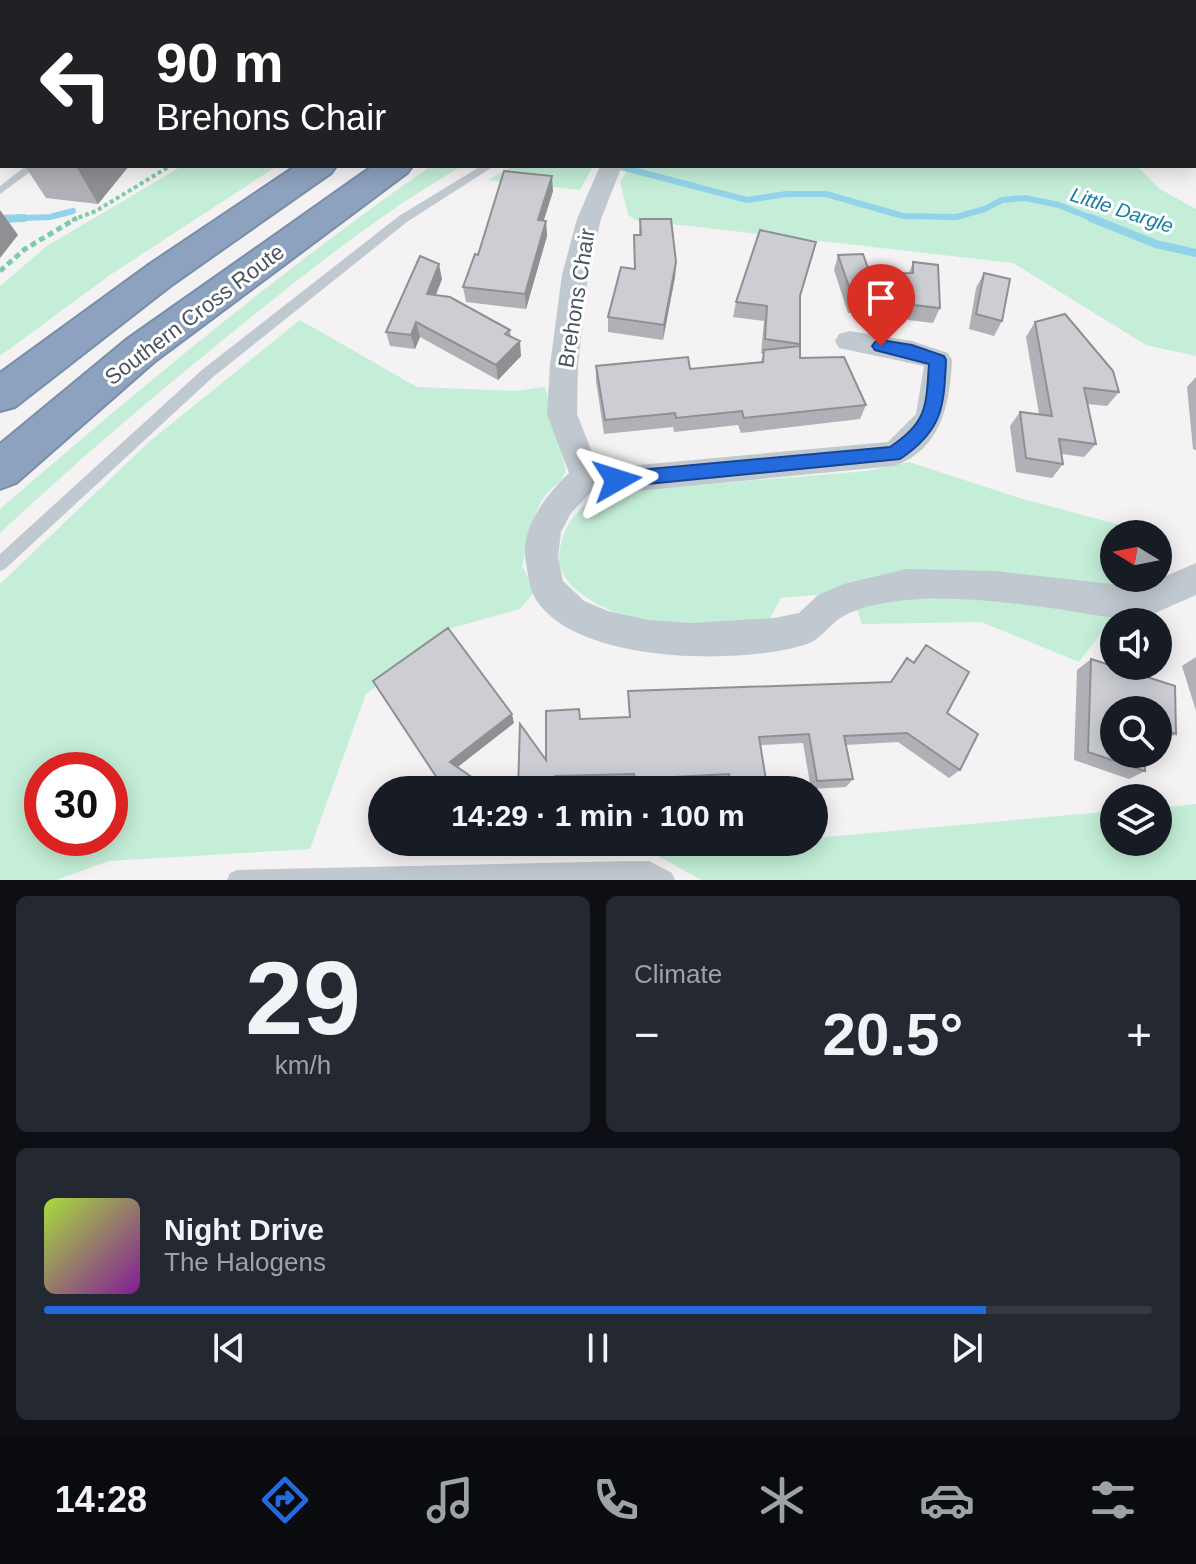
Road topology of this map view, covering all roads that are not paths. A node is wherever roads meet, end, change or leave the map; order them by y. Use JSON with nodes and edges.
{"nodes":[{"id":1,"x":30,"y":168,"type":"edge"},
{"id":2,"x":316,"y":168,"type":"edge"},
{"id":3,"x":392,"y":168,"type":"edge"},
{"id":4,"x":486,"y":168,"type":"edge"},
{"id":5,"x":609,"y":170,"type":"edge"},
{"id":6,"x":0,"y":191,"type":"edge"},
{"id":7,"x":849,"y":341,"type":"dead end"},
{"id":8,"x":0,"y":395,"type":"edge"},
{"id":9,"x":0,"y":470,"type":"edge"},
{"id":10,"x":586,"y":477,"type":"junction"},
{"id":11,"x":0,"y":564,"type":"edge"},
{"id":12,"x":1196,"y":578,"type":"edge"},
{"id":13,"x":237,"y":880,"type":"edge"},
{"id":14,"x":665,"y":880,"type":"edge"}],
"edges":[{"from":1,"to":6,"type":"lane"},
{"from":2,"to":8,"type":"highway"},
{"from":3,"to":9,"type":"highway","name":"Southern Cross Route"},
{"from":4,"to":11,"type":"lane"},
{"from":5,"to":10,"type":"street","name":"Brehons Chair"},
{"from":7,"to":10,"type":"street"},
{"from":10,"to":12,"type":"street"},
{"from":13,"to":14,"type":"lane"}]}
